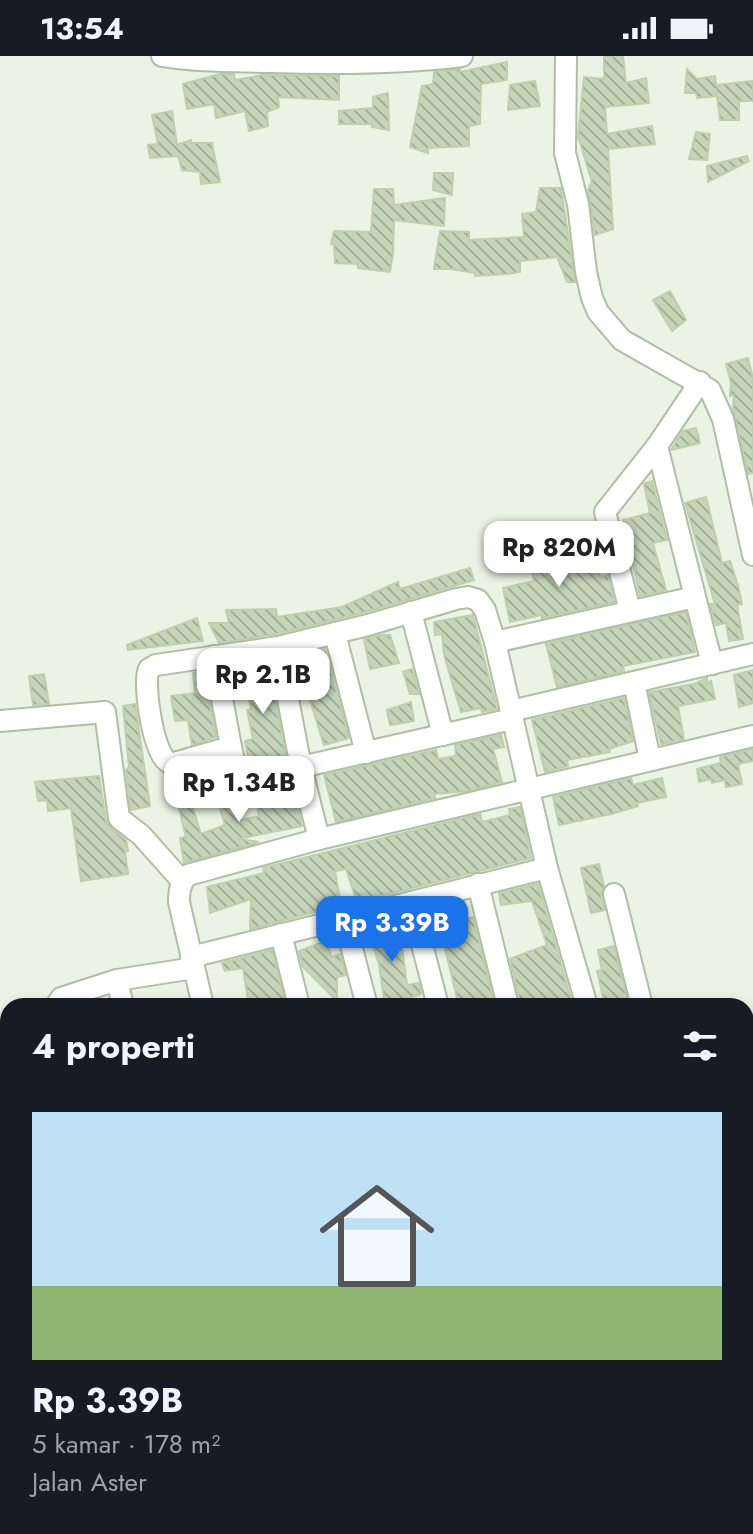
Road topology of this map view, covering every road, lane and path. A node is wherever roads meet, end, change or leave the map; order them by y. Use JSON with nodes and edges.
{"nodes":[{"id":1,"x":162,"y":56,"type":"edge"},
{"id":2,"x":462,"y":56,"type":"edge"},
{"id":3,"x":566,"y":56,"type":"edge"},
{"id":4,"x":700,"y":382,"type":"junction"},
{"id":5,"x":657,"y":446,"type":"junction"},
{"id":6,"x":753,"y":555,"type":"edge"},
{"id":7,"x":695,"y":597,"type":"junction"},
{"id":8,"x":630,"y":611,"type":"junction"},
{"id":9,"x":411,"y":612,"type":"junction"},
{"id":10,"x":335,"y":634,"type":"junction"},
{"id":11,"x":495,"y":642,"type":"junction"},
{"id":12,"x":278,"y":647,"type":"junction"},
{"id":13,"x":753,"y":654,"type":"edge"},
{"id":14,"x":214,"y":656,"type":"junction"},
{"id":15,"x":712,"y":664,"type":"junction"},
{"id":16,"x":634,"y":682,"type":"junction"},
{"id":17,"x":511,"y":715,"type":"junction"},
{"id":18,"x":0,"y":721,"type":"edge"},
{"id":19,"x":443,"y":735,"type":"junction"},
{"id":20,"x":753,"y":736,"type":"edge"},
{"id":21,"x":231,"y":747,"type":"junction"},
{"id":22,"x":366,"y":753,"type":"junction"},
{"id":23,"x":650,"y":760,"type":"junction"},
{"id":24,"x":301,"y":767,"type":"junction"},
{"id":25,"x":242,"y":778,"type":"junction"},
{"id":26,"x":530,"y":788,"type":"junction"},
{"id":27,"x":178,"y":791,"type":"dead end"},
{"id":28,"x":319,"y":839,"type":"junction"},
{"id":29,"x":547,"y":868,"type":"junction"},
{"id":30,"x":182,"y":881,"type":"junction"},
{"id":31,"x":478,"y":884,"type":"junction"},
{"id":32,"x":614,"y":894,"type":"dead end"},
{"id":33,"x":411,"y":902,"type":"junction"},
{"id":34,"x":344,"y":918,"type":"junction"},
{"id":35,"x":281,"y":934,"type":"junction"},
{"id":36,"x":193,"y":962,"type":"junction"},
{"id":37,"x":117,"y":980,"type":"junction"},
{"id":38,"x":61,"y":998,"type":"edge"},
{"id":39,"x":121,"y":998,"type":"edge"},
{"id":40,"x":201,"y":998,"type":"edge"},
{"id":41,"x":297,"y":998,"type":"edge"},
{"id":42,"x":365,"y":998,"type":"edge"},
{"id":43,"x":436,"y":998,"type":"edge"},
{"id":44,"x":506,"y":998,"type":"edge"},
{"id":45,"x":585,"y":998,"type":"edge"},
{"id":46,"x":640,"y":998,"type":"edge"}],
"edges":[{"from":1,"to":2,"type":"street"},
{"from":3,"to":4,"type":"street"},
{"from":4,"to":5,"type":"street"},
{"from":4,"to":6,"type":"street"},
{"from":5,"to":7,"type":"street"},
{"from":5,"to":8,"type":"street"},
{"from":7,"to":8,"type":"street"},
{"from":7,"to":15,"type":"street"},
{"from":8,"to":11,"type":"street"},
{"from":9,"to":10,"type":"street"},
{"from":9,"to":11,"type":"street"},
{"from":9,"to":19,"type":"street"},
{"from":10,"to":12,"type":"street"},
{"from":10,"to":22,"type":"street"},
{"from":11,"to":17,"type":"street"},
{"from":12,"to":14,"type":"street"},
{"from":12,"to":24,"type":"street"},
{"from":13,"to":15,"type":"street"},
{"from":14,"to":21,"type":"street"},
{"from":14,"to":21,"type":"street"},
{"from":15,"to":16,"type":"street"},
{"from":16,"to":17,"type":"street"},
{"from":16,"to":23,"type":"street"},
{"from":17,"to":19,"type":"street"},
{"from":17,"to":26,"type":"street"},
{"from":18,"to":30,"type":"street"},
{"from":19,"to":22,"type":"street"},
{"from":20,"to":23,"type":"street"},
{"from":21,"to":25,"type":"street"},
{"from":22,"to":24,"type":"street"},
{"from":23,"to":26,"type":"street"},
{"from":24,"to":25,"type":"street"},
{"from":24,"to":28,"type":"street"},
{"from":25,"to":27,"type":"street"},
{"from":26,"to":28,"type":"street"},
{"from":26,"to":29,"type":"street"},
{"from":28,"to":30,"type":"street"},
{"from":29,"to":31,"type":"street"},
{"from":29,"to":45,"type":"street"},
{"from":30,"to":36,"type":"street"},
{"from":31,"to":33,"type":"street"},
{"from":31,"to":44,"type":"street"},
{"from":32,"to":46,"type":"street"},
{"from":33,"to":34,"type":"street"},
{"from":33,"to":43,"type":"street"},
{"from":34,"to":35,"type":"street"},
{"from":34,"to":42,"type":"street"},
{"from":35,"to":36,"type":"street"},
{"from":35,"to":41,"type":"street"},
{"from":36,"to":37,"type":"street"},
{"from":36,"to":40,"type":"street"},
{"from":37,"to":38,"type":"street"},
{"from":37,"to":39,"type":"street"}]}
